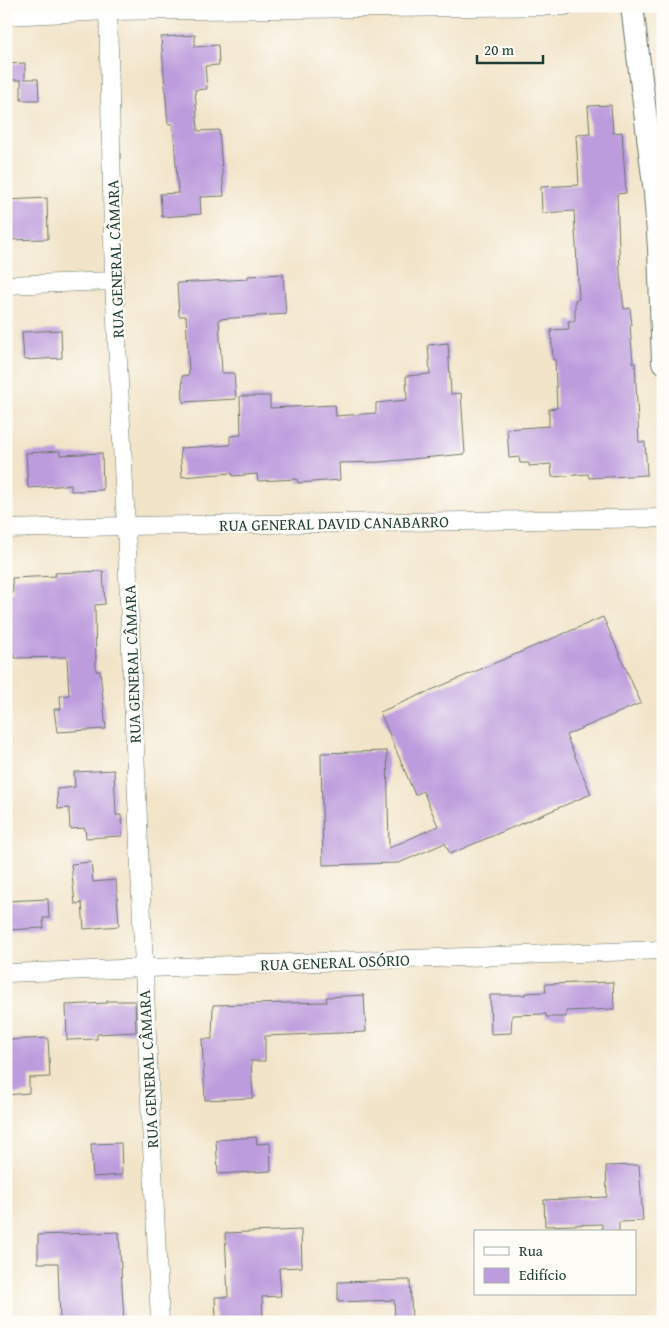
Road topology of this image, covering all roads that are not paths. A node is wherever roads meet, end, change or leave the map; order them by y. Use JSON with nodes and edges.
{"nodes":[{"id":1,"x":565,"y":6,"type":"edge"},
{"id":2,"x":632,"y":6,"type":"edge"},
{"id":3,"x":108,"y":8,"type":"edge"},
{"id":4,"x":6,"y":16,"type":"edge"},
{"id":5,"x":659,"y":188,"type":"edge"},
{"id":6,"x":661,"y":248,"type":"edge"},
{"id":7,"x":114,"y":281,"type":"junction"},
{"id":8,"x":6,"y":285,"type":"edge"},
{"id":9,"x":663,"y":362,"type":"edge"},
{"id":10,"x":663,"y":518,"type":"edge"},
{"id":11,"x":126,"y":526,"type":"junction"},
{"id":12,"x":6,"y":529,"type":"edge"},
{"id":13,"x":663,"y":950,"type":"edge"},
{"id":14,"x":144,"y":969,"type":"junction"},
{"id":15,"x":6,"y":973,"type":"edge"},
{"id":16,"x":160,"y":1322,"type":"edge"}],
"edges":[{"from":1,"to":3,"type":"street"},
{"from":2,"to":5,"type":"street"},
{"from":3,"to":4,"type":"street"},
{"from":3,"to":7,"type":"street","name":"RUA GENERAL CÂMARA"},
{"from":5,"to":6,"type":"street"},
{"from":6,"to":9,"type":"street"},
{"from":7,"to":8,"type":"street"},
{"from":7,"to":11,"type":"street","name":"RUA GENERAL CÂMARA"},
{"from":10,"to":11,"type":"street","name":"RUA GENERAL DAVID CANABARRO"},
{"from":11,"to":12,"type":"street","name":"RUA GENERAL DAVID CANABARRO"},
{"from":11,"to":14,"type":"street","name":"RUA GENERAL CÂMARA"},
{"from":13,"to":14,"type":"street","name":"RUA GENERAL OSÓRIO"},
{"from":14,"to":15,"type":"street","name":"RUA GENERAL OSÓRIO"},
{"from":14,"to":16,"type":"street","name":"RUA GENERAL CÂMARA"}]}
